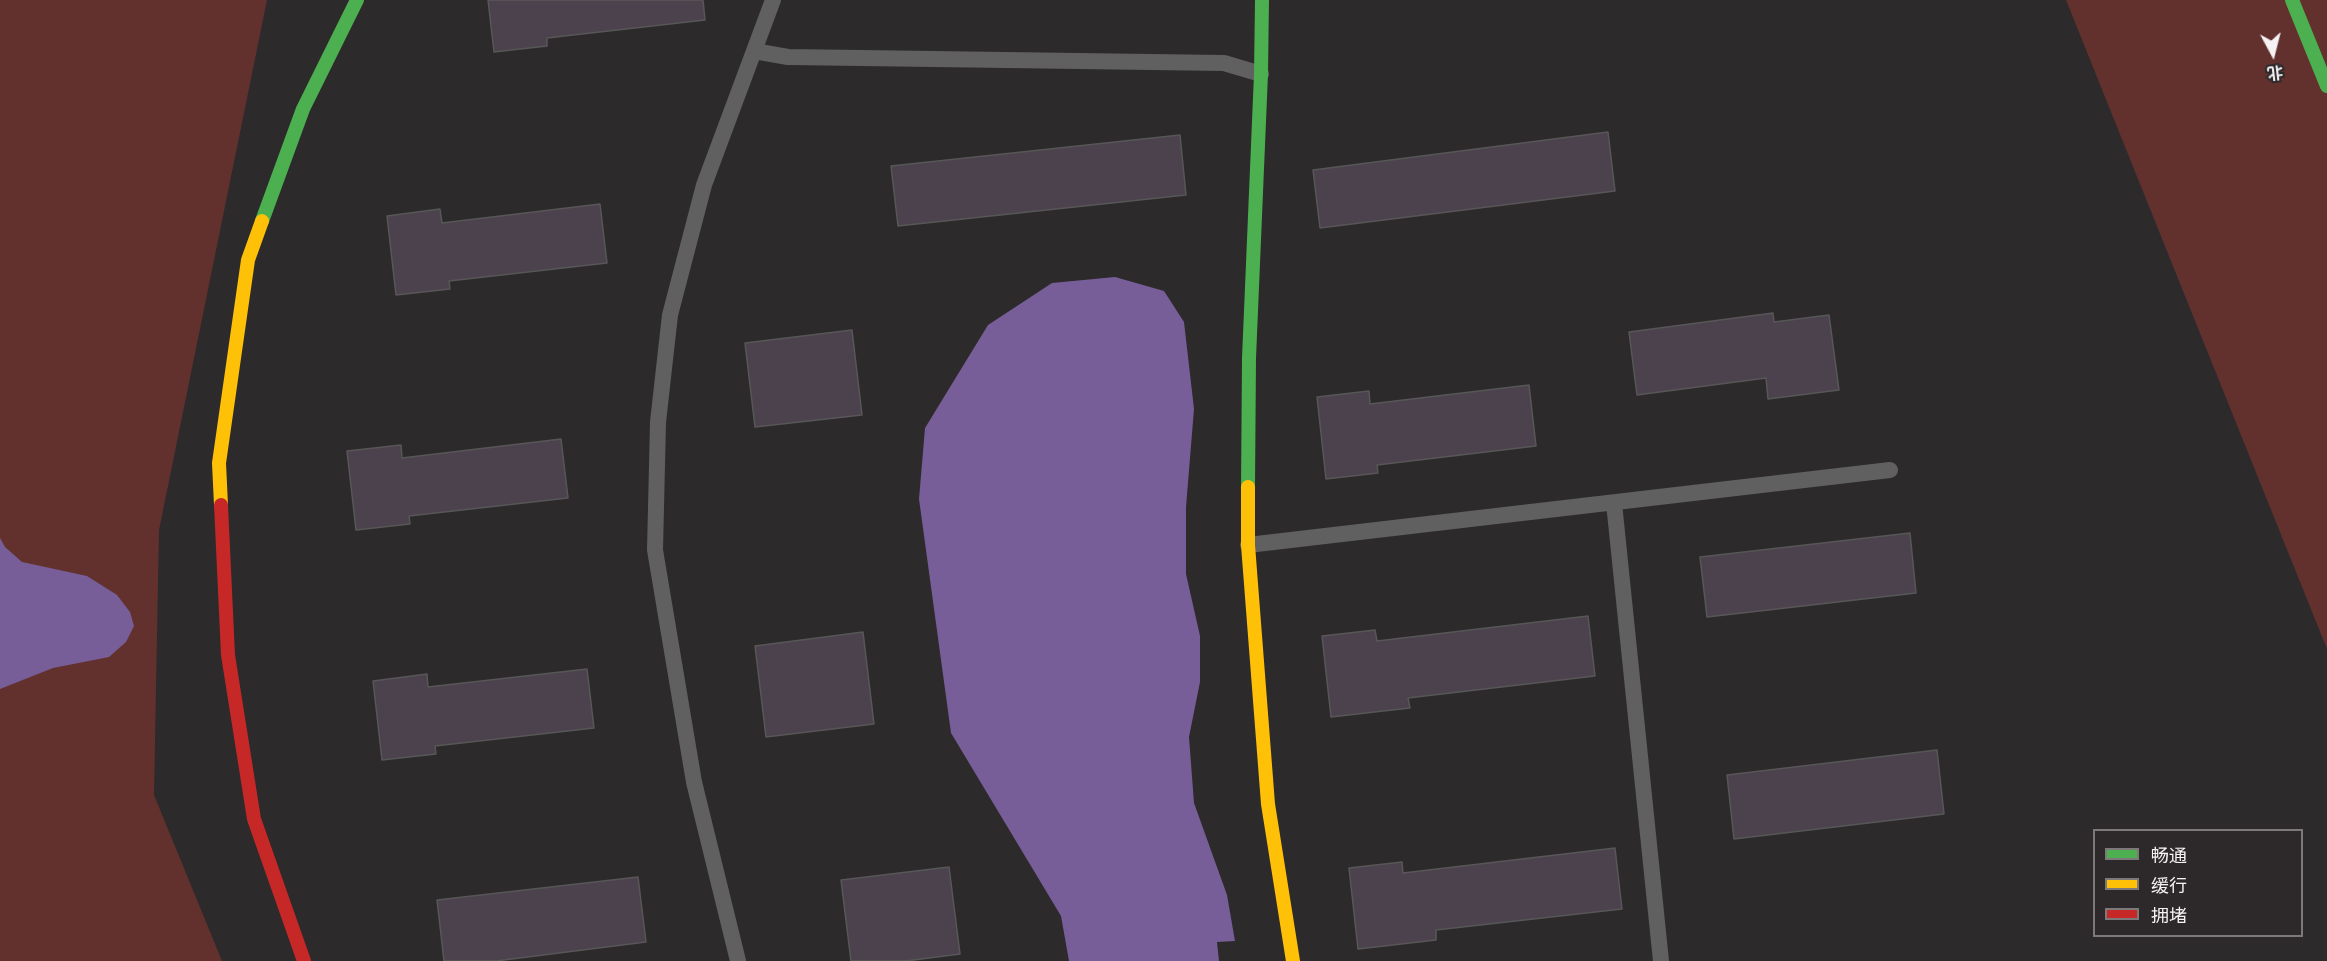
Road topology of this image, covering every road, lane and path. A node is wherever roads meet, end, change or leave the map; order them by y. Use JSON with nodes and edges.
{"nodes":[{"id":1,"x":357,"y":0,"type":"edge"},
{"id":2,"x":773,"y":0,"type":"edge"},
{"id":3,"x":1262,"y":0,"type":"edge"},
{"id":4,"x":2292,"y":0,"type":"edge"},
{"id":5,"x":754,"y":51,"type":"junction"},
{"id":6,"x":1261,"y":74,"type":"junction"},
{"id":7,"x":2327,"y":86,"type":"edge"},
{"id":8,"x":1890,"y":470,"type":"dead end"},
{"id":9,"x":1614,"y":503,"type":"junction"},
{"id":10,"x":1248,"y":545,"type":"junction"},
{"id":11,"x":304,"y":961,"type":"edge"},
{"id":12,"x":738,"y":961,"type":"edge"},
{"id":13,"x":1293,"y":961,"type":"edge"},
{"id":14,"x":1661,"y":961,"type":"edge"}],
"edges":[{"from":1,"to":11,"type":"street"},
{"from":2,"to":5,"type":"lane"},
{"from":3,"to":6,"type":"street"},
{"from":4,"to":7,"type":"street"},
{"from":5,"to":6,"type":"lane"},
{"from":5,"to":12,"type":"lane"},
{"from":6,"to":10,"type":"street"},
{"from":8,"to":9,"type":"lane"},
{"from":9,"to":10,"type":"lane"},
{"from":9,"to":14,"type":"lane"},
{"from":10,"to":13,"type":"street"}]}
